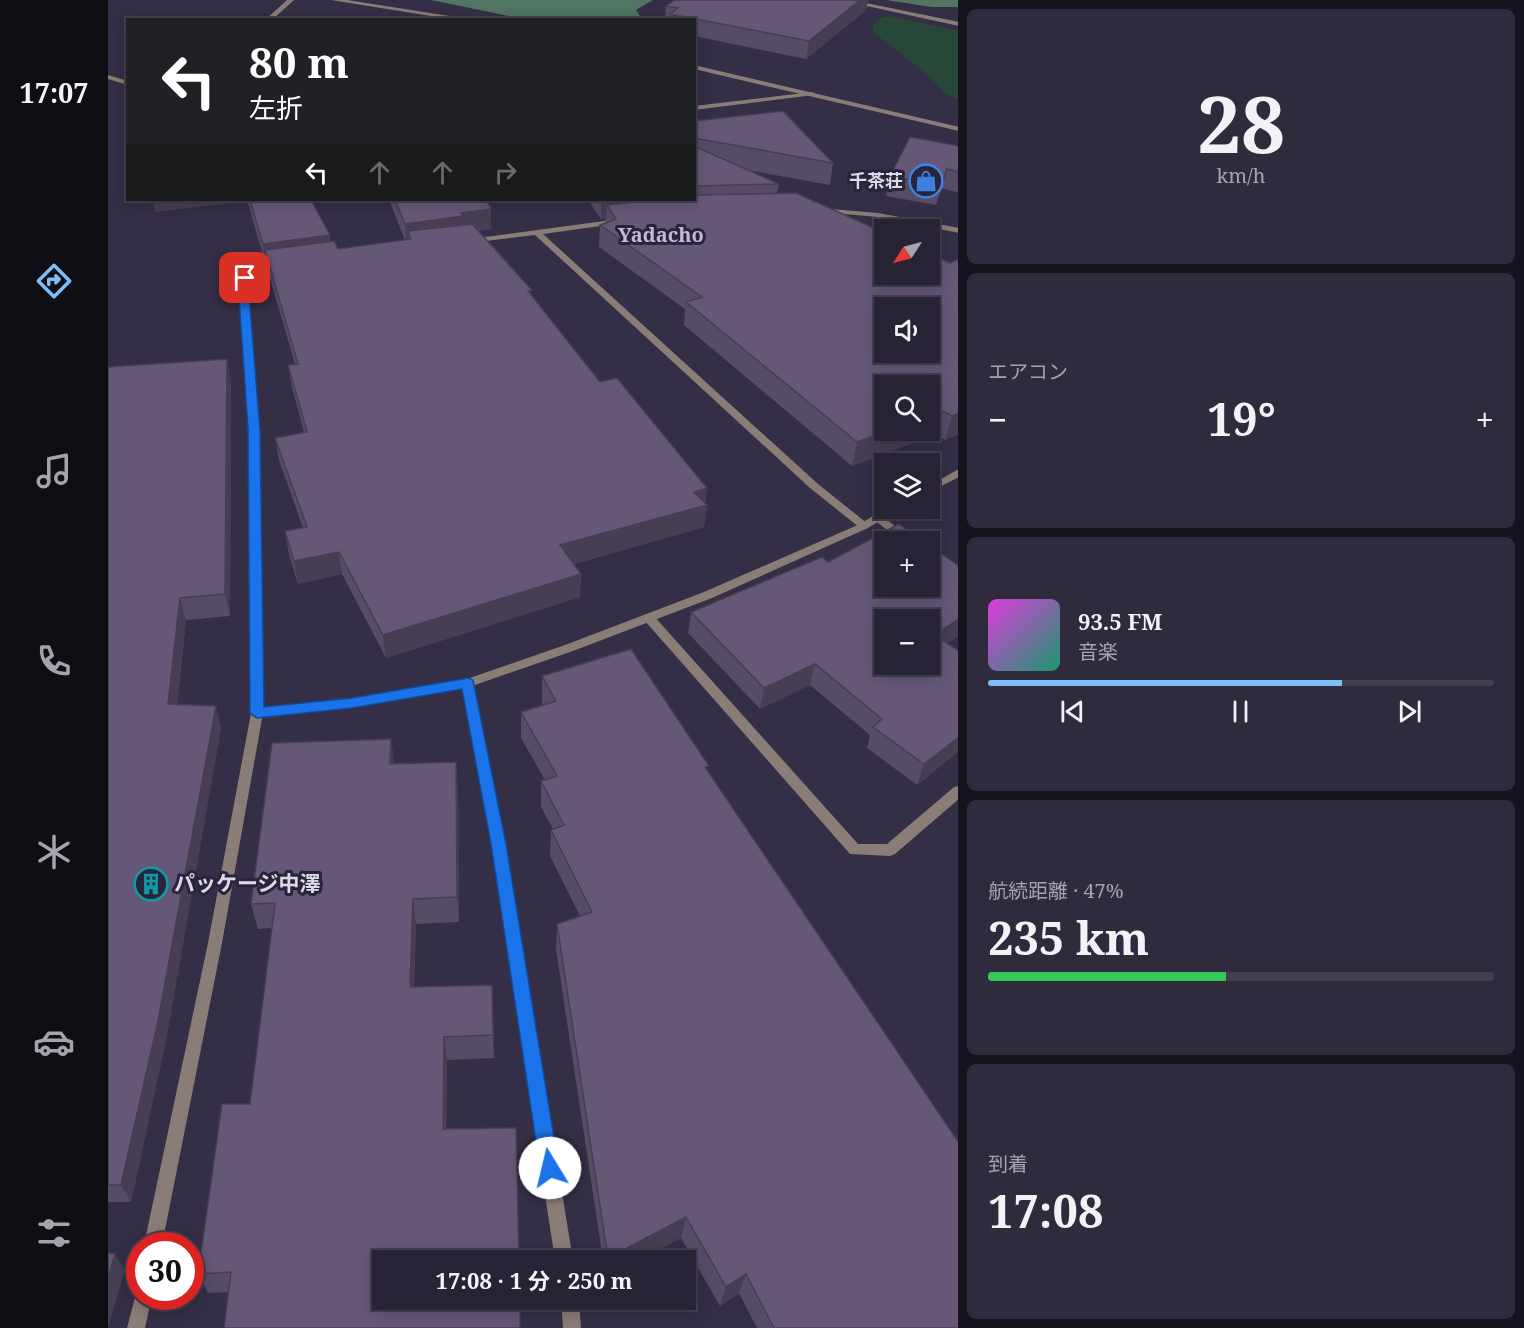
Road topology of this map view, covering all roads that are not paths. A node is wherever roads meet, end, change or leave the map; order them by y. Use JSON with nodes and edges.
{"nodes":[{"id":1,"x":291,"y":0,"type":"edge"},
{"id":2,"x":334,"y":0,"type":"edge"},
{"id":3,"x":842,"y":0,"type":"edge"},
{"id":4,"x":270,"y":18,"type":"edge"},
{"id":5,"x":458,"y":18,"type":"edge"},
{"id":6,"x":958,"y":24,"type":"edge"},
{"id":7,"x":696,"y":67,"type":"edge"},
{"id":8,"x":108,"y":77,"type":"edge"},
{"id":9,"x":126,"y":82,"type":"edge"},
{"id":10,"x":812,"y":94,"type":"junction"},
{"id":11,"x":696,"y":108,"type":"edge"},
{"id":12,"x":958,"y":129,"type":"edge"},
{"id":13,"x":815,"y":210,"type":"edge"},
{"id":14,"x":633,"y":219,"type":"edge"},
{"id":15,"x":958,"y":231,"type":"edge"},
{"id":16,"x":538,"y":233,"type":"junction"},
{"id":17,"x":457,"y":243,"type":"edge"},
{"id":18,"x":294,"y":263,"type":"edge"},
{"id":19,"x":958,"y":472,"type":"edge"},
{"id":20,"x":940,"y":483,"type":"edge"},
{"id":21,"x":876,"y":519,"type":"edge"},
{"id":22,"x":879,"y":519,"type":"edge"},
{"id":23,"x":864,"y":526,"type":"junction"},
{"id":24,"x":896,"y":531,"type":"edge"},
{"id":25,"x":649,"y":618,"type":"junction"},
{"id":26,"x":468,"y":683,"type":"junction"},
{"id":27,"x":257,"y":713,"type":"junction"},
{"id":28,"x":958,"y":791,"type":"edge"},
{"id":29,"x":156,"y":1232,"type":"edge"},
{"id":30,"x":562,"y":1250,"type":"edge"},
{"id":31,"x":140,"y":1310,"type":"edge"},
{"id":32,"x":571,"y":1310,"type":"edge"},
{"id":33,"x":136,"y":1328,"type":"edge"},
{"id":34,"x":572,"y":1328,"type":"edge"}],
"edges":[{"from":1,"to":4,"type":"street"},
{"from":2,"to":5,"type":"street"},
{"from":3,"to":6,"type":"street"},
{"from":7,"to":10,"type":"street"},
{"from":8,"to":9,"type":"street"},
{"from":10,"to":11,"type":"street"},
{"from":10,"to":12,"type":"street"},
{"from":13,"to":15,"type":"street"},
{"from":14,"to":16,"type":"street"},
{"from":16,"to":17,"type":"street"},
{"from":16,"to":23,"type":"street"},
{"from":18,"to":27,"type":"street"},
{"from":19,"to":20,"type":"street"},
{"from":21,"to":23,"type":"street"},
{"from":22,"to":24,"type":"street"},
{"from":23,"to":25,"type":"street"},
{"from":25,"to":26,"type":"street"},
{"from":25,"to":28,"type":"street"},
{"from":26,"to":27,"type":"street"},
{"from":26,"to":30,"type":"street"},
{"from":27,"to":29,"type":"street"},
{"from":31,"to":33,"type":"street"},
{"from":32,"to":34,"type":"street"}]}
